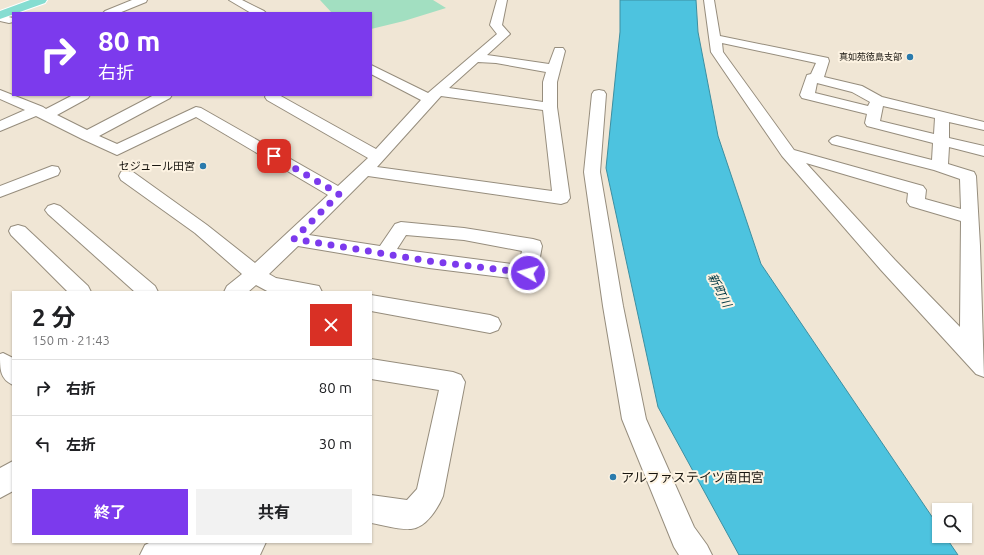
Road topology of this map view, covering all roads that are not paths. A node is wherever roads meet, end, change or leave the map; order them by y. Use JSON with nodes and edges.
{"nodes":[{"id":1,"x":41,"y":0,"type":"edge"},
{"id":2,"x":142,"y":0,"type":"edge"},
{"id":3,"x":234,"y":0,"type":"edge"},
{"id":4,"x":502,"y":0,"type":"edge"},
{"id":5,"x":709,"y":0,"type":"edge"},
{"id":6,"x":53,"y":3,"type":"dead end"},
{"id":7,"x":102,"y":4,"type":"dead end"},
{"id":8,"x":121,"y":8,"type":"junction"},
{"id":9,"x":18,"y":12,"type":"edge"},
{"id":10,"x":30,"y":12,"type":"edge"},
{"id":11,"x":111,"y":12,"type":"edge"},
{"id":12,"x":258,"y":12,"type":"edge"},
{"id":13,"x":715,"y":38,"type":"junction"},
{"id":14,"x":558,"y":51,"type":"dead end"},
{"id":15,"x":475,"y":58,"type":"junction"},
{"id":16,"x":372,"y":69,"type":"edge"},
{"id":17,"x":553,"y":69,"type":"junction"},
{"id":18,"x":0,"y":94,"type":"edge"},
{"id":19,"x":599,"y":94,"type":"dead end"},
{"id":20,"x":434,"y":95,"type":"junction"},
{"id":21,"x":81,"y":96,"type":"edge"},
{"id":22,"x":163,"y":96,"type":"edge"},
{"id":23,"x":272,"y":97,"type":"dead end"},
{"id":24,"x":550,"y":107,"type":"junction"},
{"id":25,"x":875,"y":111,"type":"junction"},
{"id":26,"x":42,"y":113,"type":"junction"},
{"id":27,"x":942,"y":116,"type":"junction"},
{"id":28,"x":984,"y":126,"type":"edge"},
{"id":29,"x":0,"y":127,"type":"edge"},
{"id":30,"x":87,"y":136,"type":"junction"},
{"id":31,"x":941,"y":139,"type":"junction"},
{"id":32,"x":837,"y":141,"type":"dead end"},
{"id":33,"x":866,"y":148,"type":"junction"},
{"id":34,"x":984,"y":151,"type":"edge"},
{"id":35,"x":788,"y":153,"type":"junction"},
{"id":36,"x":378,"y":157,"type":"junction"},
{"id":37,"x":940,"y":167,"type":"junction"},
{"id":38,"x":52,"y":170,"type":"dead end"},
{"id":39,"x":364,"y":170,"type":"junction"},
{"id":40,"x":127,"y":176,"type":"dead end"},
{"id":41,"x":976,"y":178,"type":"edge"},
{"id":42,"x":0,"y":192,"type":"edge"},
{"id":43,"x":339,"y":194,"type":"junction"},
{"id":44,"x":54,"y":210,"type":"dead end"},
{"id":45,"x":974,"y":213,"type":"edge"},
{"id":46,"x":18,"y":231,"type":"dead end"},
{"id":47,"x":294,"y":239,"type":"junction"},
{"id":48,"x":978,"y":248,"type":"edge"},
{"id":49,"x":385,"y":253,"type":"junction"},
{"id":50,"x":256,"y":275,"type":"junction"},
{"id":51,"x":80,"y":291,"type":"edge"},
{"id":52,"x":147,"y":291,"type":"edge"},
{"id":53,"x":235,"y":291,"type":"edge"},
{"id":54,"x":306,"y":291,"type":"edge"},
{"id":55,"x":977,"y":291,"type":"edge"},
{"id":56,"x":372,"y":303,"type":"edge"},
{"id":57,"x":490,"y":324,"type":"dead end"},
{"id":58,"x":971,"y":352,"type":"junction"},
{"id":59,"x":984,"y":367,"type":"edge"},
{"id":60,"x":372,"y":369,"type":"edge"},
{"id":61,"x":12,"y":475,"type":"edge"},
{"id":62,"x":0,"y":485,"type":"edge"},
{"id":63,"x":372,"y":509,"type":"edge"},
{"id":64,"x":188,"y":543,"type":"edge"},
{"id":65,"x":199,"y":543,"type":"edge"},
{"id":66,"x":251,"y":543,"type":"edge"},
{"id":67,"x":155,"y":555,"type":"edge"},
{"id":68,"x":697,"y":555,"type":"edge"}],
"edges":[{"from":1,"to":9,"type":"main road"},
{"from":2,"to":8,"type":"street"},
{"from":3,"to":12,"type":"street"},
{"from":4,"to":15,"type":"street"},
{"from":5,"to":13,"type":"street"},
{"from":6,"to":10,"type":"main road"},
{"from":7,"to":8,"type":"street"},
{"from":8,"to":11,"type":"street"},
{"from":13,"to":25,"type":"street"},
{"from":13,"to":35,"type":"street"},
{"from":14,"to":17,"type":"street"},
{"from":15,"to":17,"type":"street"},
{"from":15,"to":20,"type":"street"},
{"from":16,"to":20,"type":"street"},
{"from":17,"to":24,"type":"street"},
{"from":18,"to":26,"type":"street"},
{"from":19,"to":68,"type":"street"},
{"from":20,"to":24,"type":"street"},
{"from":20,"to":36,"type":"street"},
{"from":21,"to":26,"type":"street"},
{"from":22,"to":30,"type":"street"},
{"from":23,"to":36,"type":"street"},
{"from":24,"to":39,"type":"street"},
{"from":25,"to":27,"type":"street"},
{"from":25,"to":31,"type":"street"},
{"from":25,"to":33,"type":"street"},
{"from":26,"to":29,"type":"street"},
{"from":26,"to":30,"type":"street"},
{"from":27,"to":28,"type":"street"},
{"from":27,"to":31,"type":"street"},
{"from":30,"to":43,"type":"street"},
{"from":31,"to":34,"type":"street"},
{"from":31,"to":37,"type":"street"},
{"from":32,"to":33,"type":"street"},
{"from":33,"to":37,"type":"street"},
{"from":35,"to":45,"type":"street"},
{"from":35,"to":58,"type":"street"},
{"from":36,"to":39,"type":"street"},
{"from":37,"to":41,"type":"street"},
{"from":38,"to":42,"type":"street"},
{"from":39,"to":43,"type":"street"},
{"from":40,"to":50,"type":"street"},
{"from":41,"to":45,"type":"street"},
{"from":43,"to":47,"type":"street"},
{"from":44,"to":52,"type":"street"},
{"from":45,"to":48,"type":"street"},
{"from":46,"to":51,"type":"street"},
{"from":47,"to":49,"type":"street"},
{"from":47,"to":50,"type":"street"},
{"from":48,"to":55,"type":"street"},
{"from":49,"to":49,"type":"street"},
{"from":50,"to":53,"type":"street"},
{"from":50,"to":54,"type":"street"},
{"from":55,"to":58,"type":"street"},
{"from":56,"to":57,"type":"street"},
{"from":58,"to":59,"type":"street"},
{"from":60,"to":63,"type":"street"},
{"from":61,"to":62,"type":"street"},
{"from":64,"to":67,"type":"street"},
{"from":65,"to":66,"type":"street"}]}
